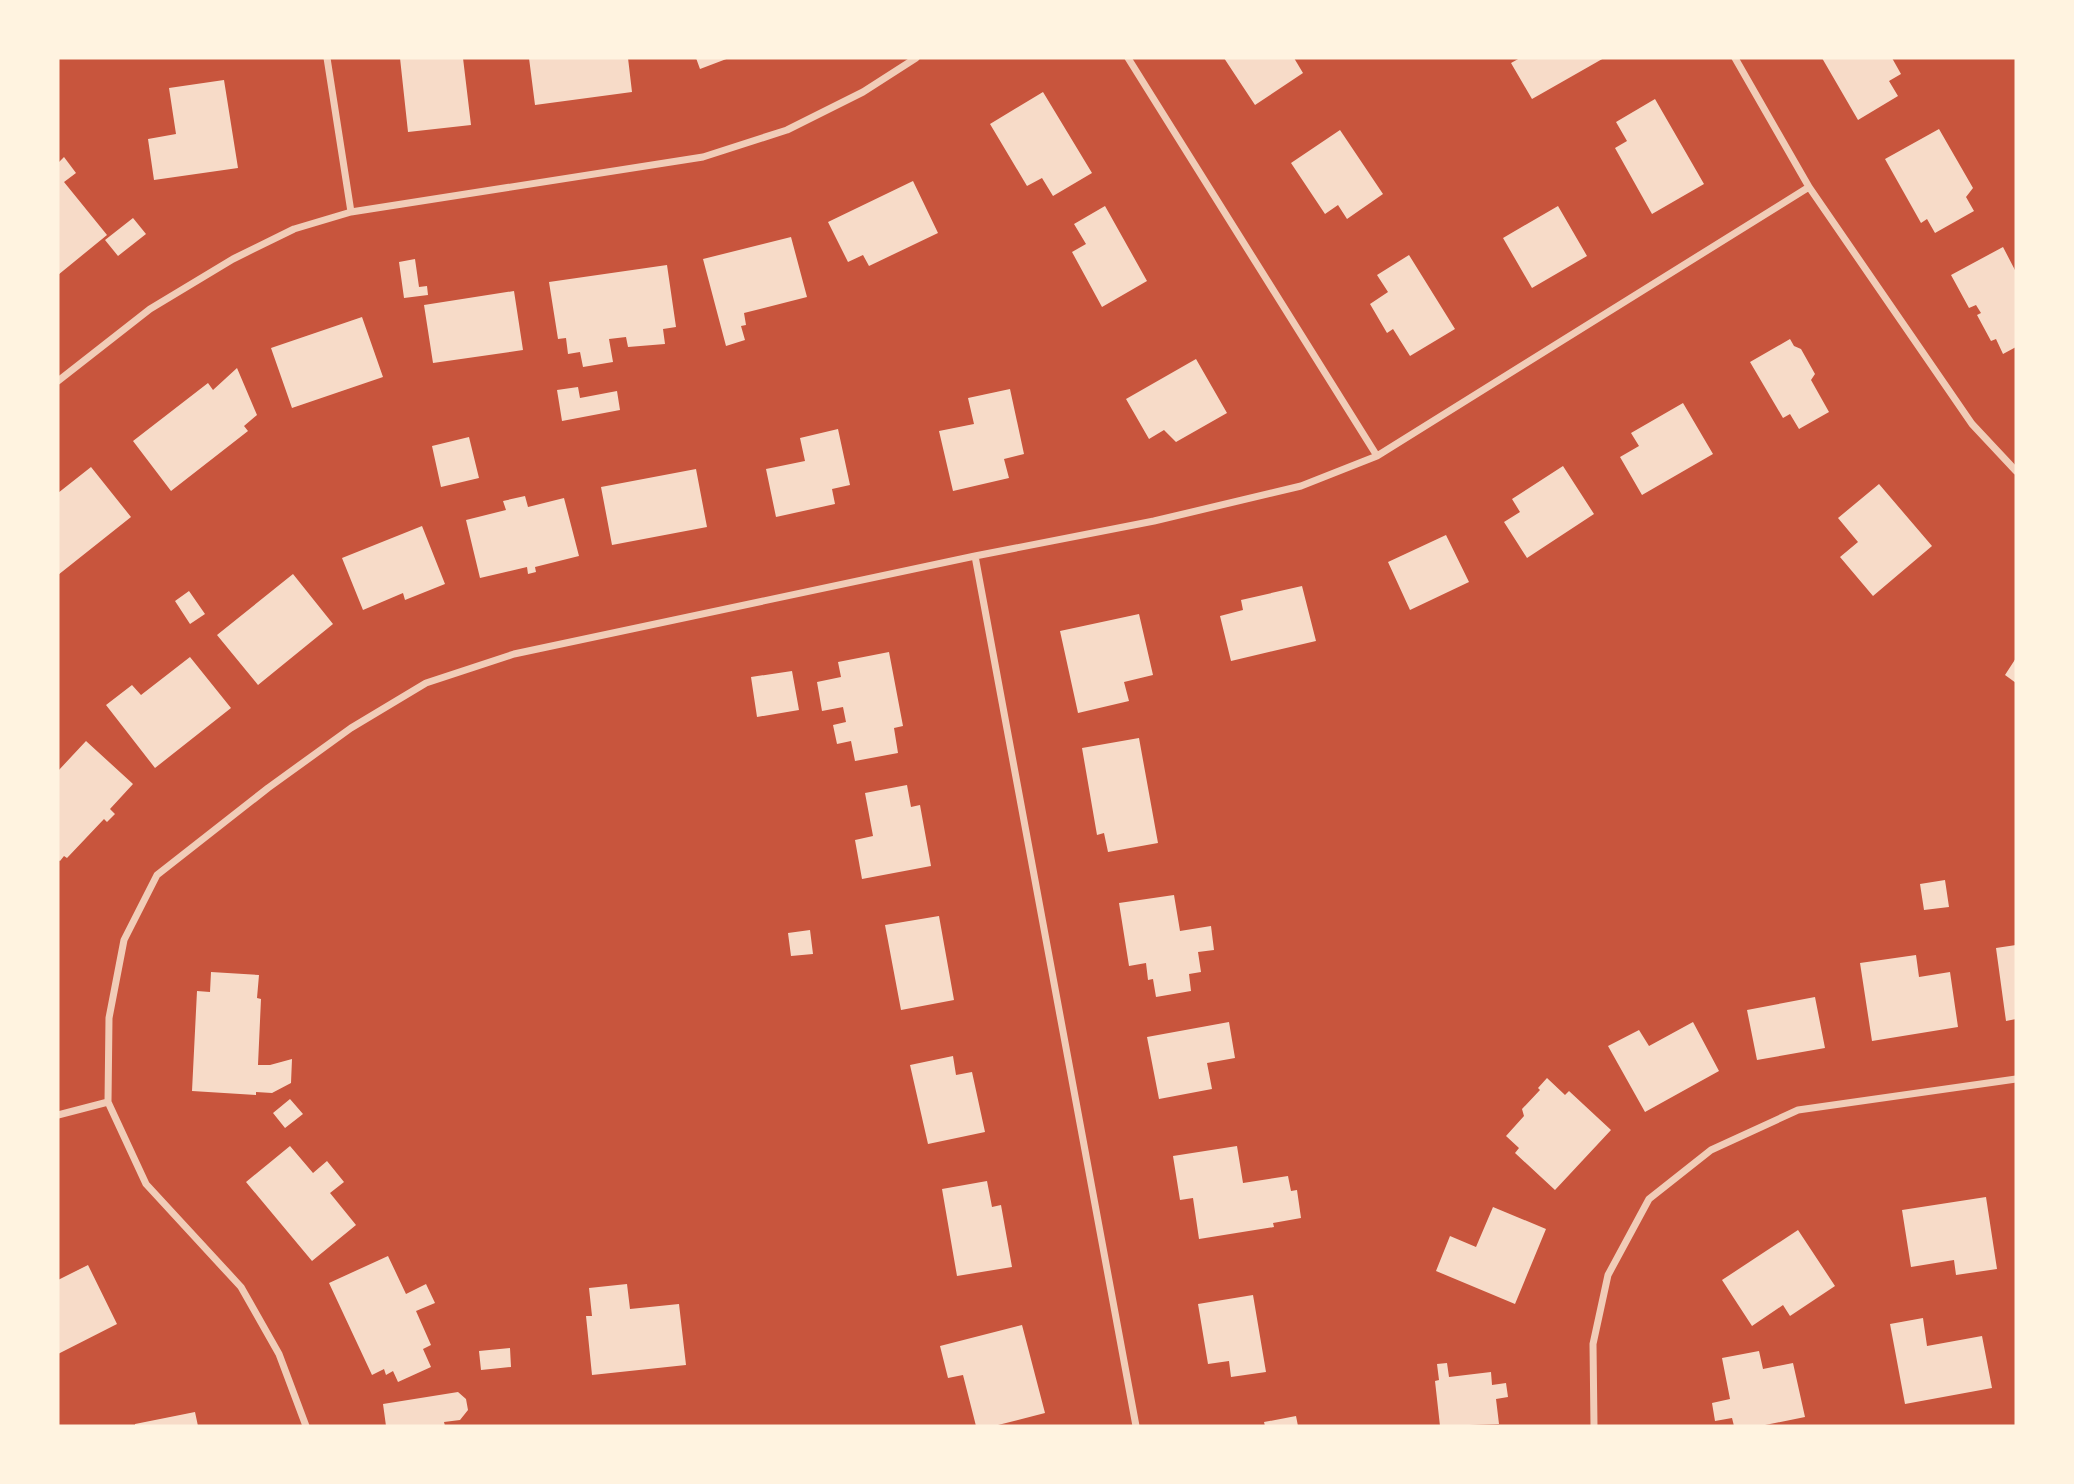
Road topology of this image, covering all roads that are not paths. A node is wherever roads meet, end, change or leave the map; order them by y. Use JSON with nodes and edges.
{"nodes":[{"id":1,"x":327,"y":58,"type":"edge"},
{"id":2,"x":916,"y":58,"type":"edge"},
{"id":3,"x":1128,"y":58,"type":"edge"},
{"id":4,"x":1735,"y":58,"type":"edge"},
{"id":5,"x":1809,"y":187,"type":"junction"},
{"id":6,"x":351,"y":212,"type":"junction"},
{"id":7,"x":58,"y":381,"type":"edge"},
{"id":8,"x":1377,"y":456,"type":"junction"},
{"id":9,"x":2016,"y":471,"type":"edge"},
{"id":10,"x":975,"y":556,"type":"junction"},
{"id":11,"x":2016,"y":1079,"type":"edge"},
{"id":12,"x":108,"y":1102,"type":"junction"},
{"id":13,"x":58,"y":1115,"type":"edge"},
{"id":14,"x":306,"y":1426,"type":"edge"},
{"id":15,"x":1136,"y":1426,"type":"edge"},
{"id":16,"x":1594,"y":1426,"type":"edge"}],
"edges":[{"from":1,"to":6,"type":"street"},
{"from":2,"to":6,"type":"street"},
{"from":3,"to":8,"type":"street"},
{"from":4,"to":5,"type":"street"},
{"from":5,"to":8,"type":"street"},
{"from":5,"to":9,"type":"street"},
{"from":6,"to":7,"type":"street"},
{"from":8,"to":10,"type":"street"},
{"from":10,"to":12,"type":"street"},
{"from":10,"to":15,"type":"street"},
{"from":11,"to":16,"type":"street"},
{"from":12,"to":13,"type":"street"},
{"from":12,"to":14,"type":"street"}]}
